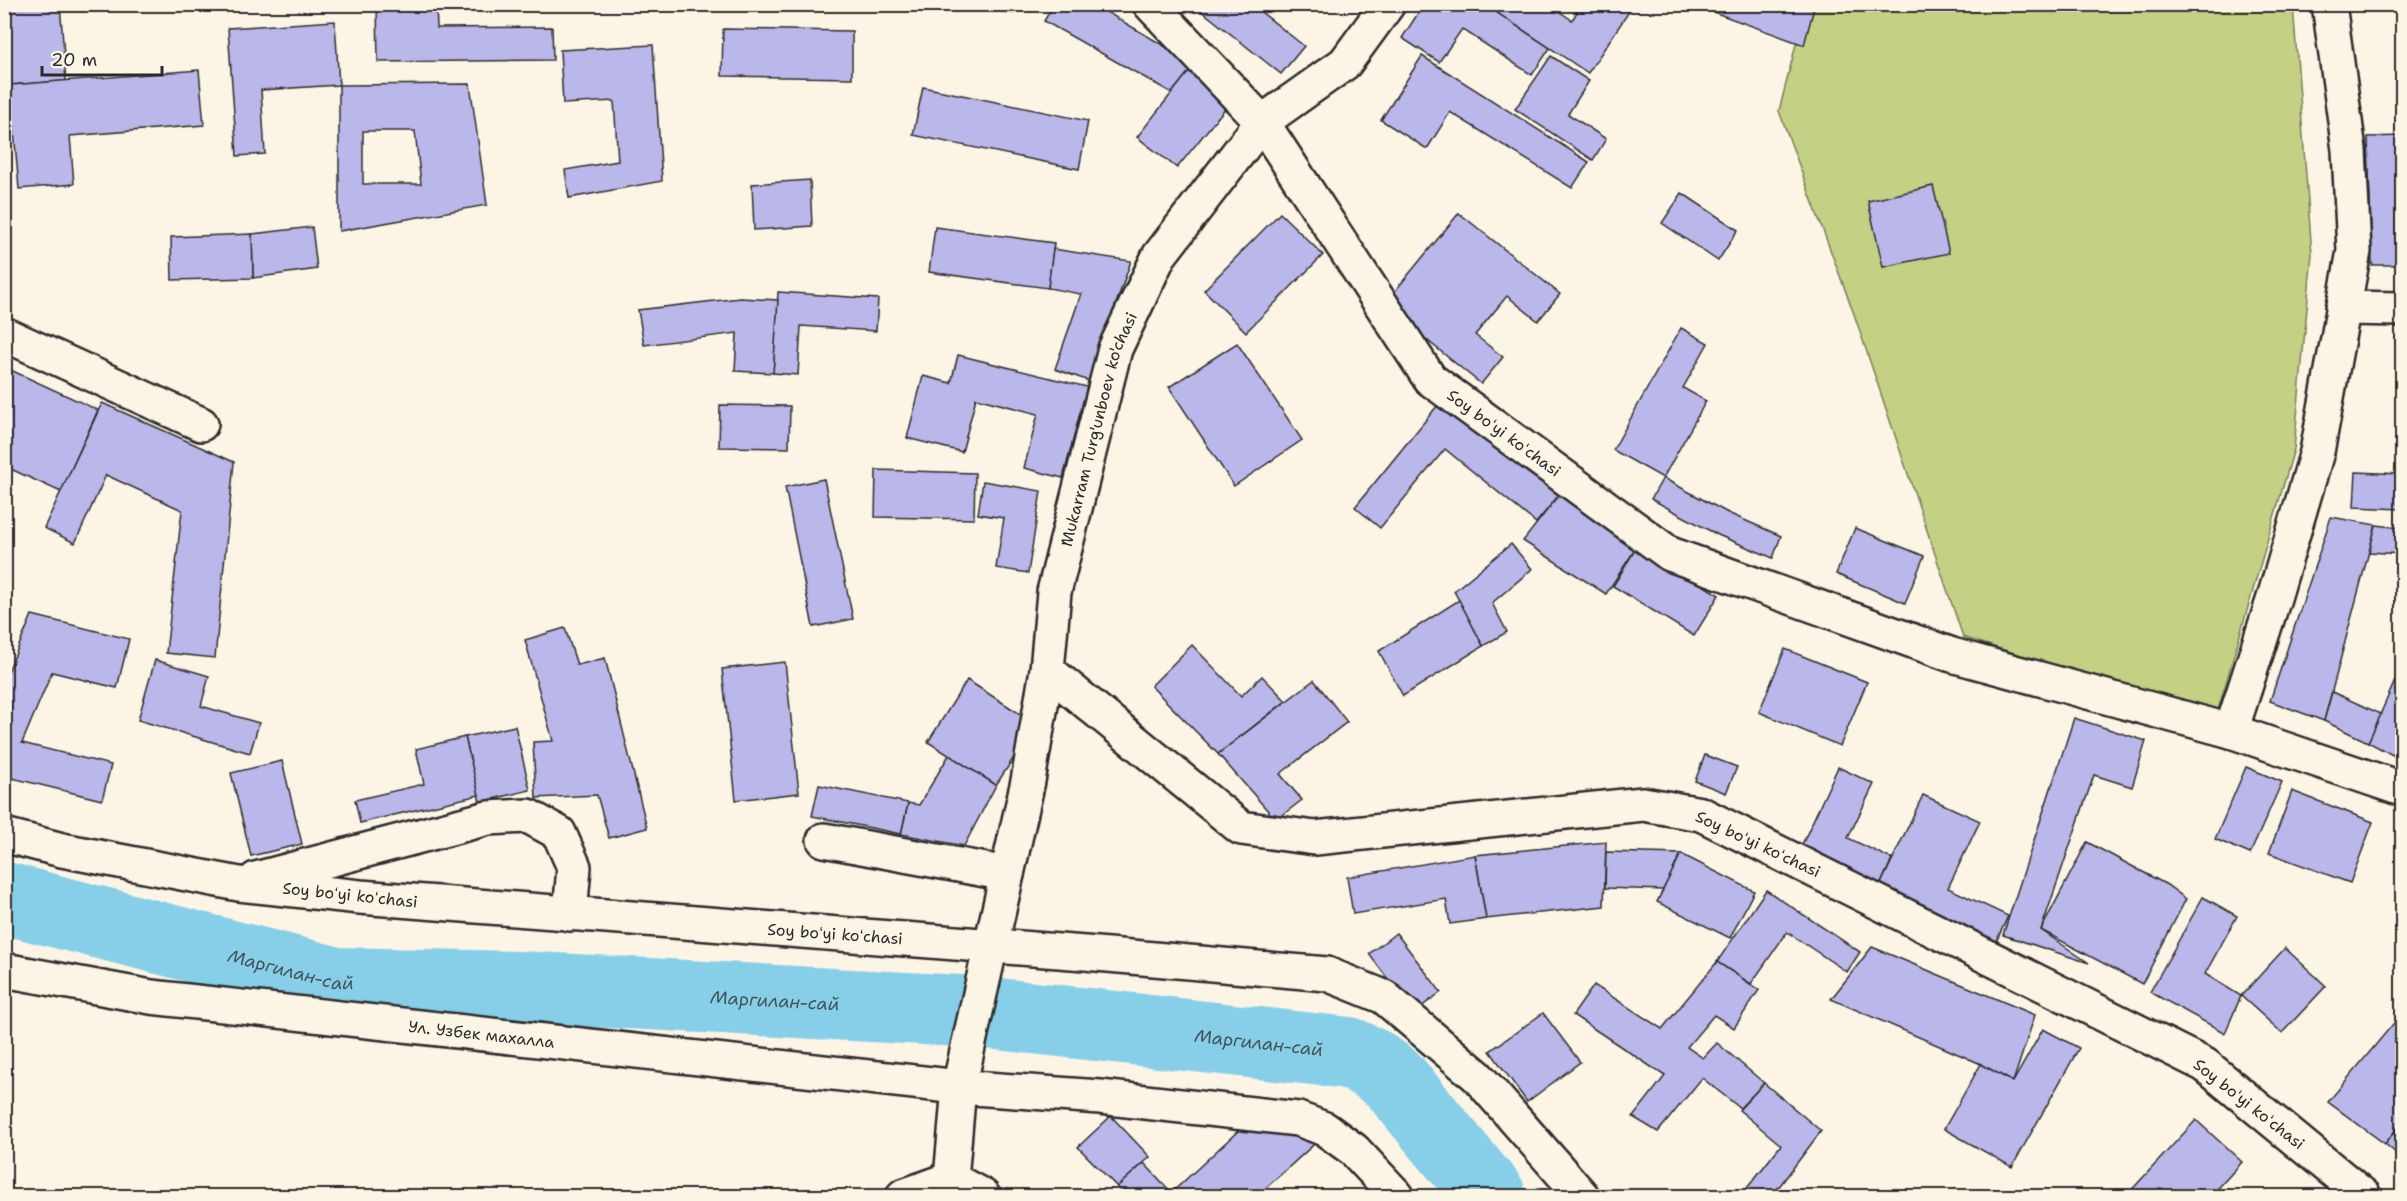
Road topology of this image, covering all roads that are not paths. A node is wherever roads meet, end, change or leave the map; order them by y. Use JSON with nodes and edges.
{"nodes":[{"id":1,"x":1150,"y":4,"type":"edge"},
{"id":2,"x":1388,"y":4,"type":"edge"},
{"id":3,"x":2329,"y":4,"type":"edge"},
{"id":4,"x":1262,"y":122,"type":"junction"},
{"id":5,"x":2343,"y":308,"type":"junction"},
{"id":6,"x":2403,"y":309,"type":"edge"},
{"id":7,"x":4,"y":334,"type":"edge"},
{"id":8,"x":201,"y":424,"type":"dead end"},
{"id":9,"x":1047,"y":669,"type":"junction"},
{"id":10,"x":2231,"y":731,"type":"junction"},
{"id":11,"x":2403,"y":789,"type":"edge"},
{"id":12,"x":4,"y":835,"type":"edge"},
{"id":13,"x":824,"y":840,"type":"dead end"},
{"id":14,"x":1007,"y":874,"type":"junction"},
{"id":15,"x":239,"y":884,"type":"junction"},
{"id":16,"x":570,"y":914,"type":"junction"},
{"id":17,"x":992,"y":946,"type":"junction"},
{"id":18,"x":4,"y":970,"type":"edge"},
{"id":19,"x":959,"y":1087,"type":"junction"},
{"id":20,"x":951,"y":1179,"type":"junction"},
{"id":21,"x":903,"y":1197,"type":"edge"},
{"id":22,"x":983,"y":1197,"type":"edge"},
{"id":23,"x":1397,"y":1197,"type":"edge"},
{"id":24,"x":1582,"y":1197,"type":"edge"},
{"id":25,"x":2364,"y":1197,"type":"edge"}],
"edges":[{"from":1,"to":4,"type":"street","name":"Soy boʻyi koʻchasi"},
{"from":2,"to":4,"type":"street","name":"Mukarram Turg'unboev ko'chasi"},
{"from":3,"to":5,"type":"street"},
{"from":4,"to":9,"type":"street","name":"Mukarram Turg'unboev ko'chasi"},
{"from":4,"to":10,"type":"street","name":"Soy boʻyi koʻchasi"},
{"from":5,"to":6,"type":"street"},
{"from":5,"to":10,"type":"street"},
{"from":7,"to":8,"type":"street"},
{"from":9,"to":14,"type":"street","name":"Mukarram Turg'unboev ko'chasi"},
{"from":9,"to":25,"type":"street","name":"Soy boʻyi koʻchasi"},
{"from":10,"to":11,"type":"street","name":"Soy boʻyi koʻchasi"},
{"from":12,"to":15,"type":"street","name":"Soy boʻyi koʻchasi"},
{"from":13,"to":14,"type":"street"},
{"from":14,"to":17,"type":"street","name":"Mukarram Turg'unboev ko'chasi"},
{"from":15,"to":16,"type":"street","name":"Soy boʻyi koʻchasi"},
{"from":15,"to":16,"type":"street"},
{"from":16,"to":17,"type":"street","name":"Soy boʻyi koʻchasi"},
{"from":17,"to":19,"type":"street","name":"Mukarram Turg'unboev ko'chasi"},
{"from":17,"to":24,"type":"street","name":"Soy boʻyi koʻchasi"},
{"from":18,"to":19,"type":"street","name":"Ул. Узбек махалла"},
{"from":19,"to":20,"type":"street","name":"Mukarram Turg'unboev ko'chasi"},
{"from":19,"to":23,"type":"street","name":"Ул. Узбек махалла"},
{"from":20,"to":21,"type":"street"},
{"from":20,"to":22,"type":"street"}]}
